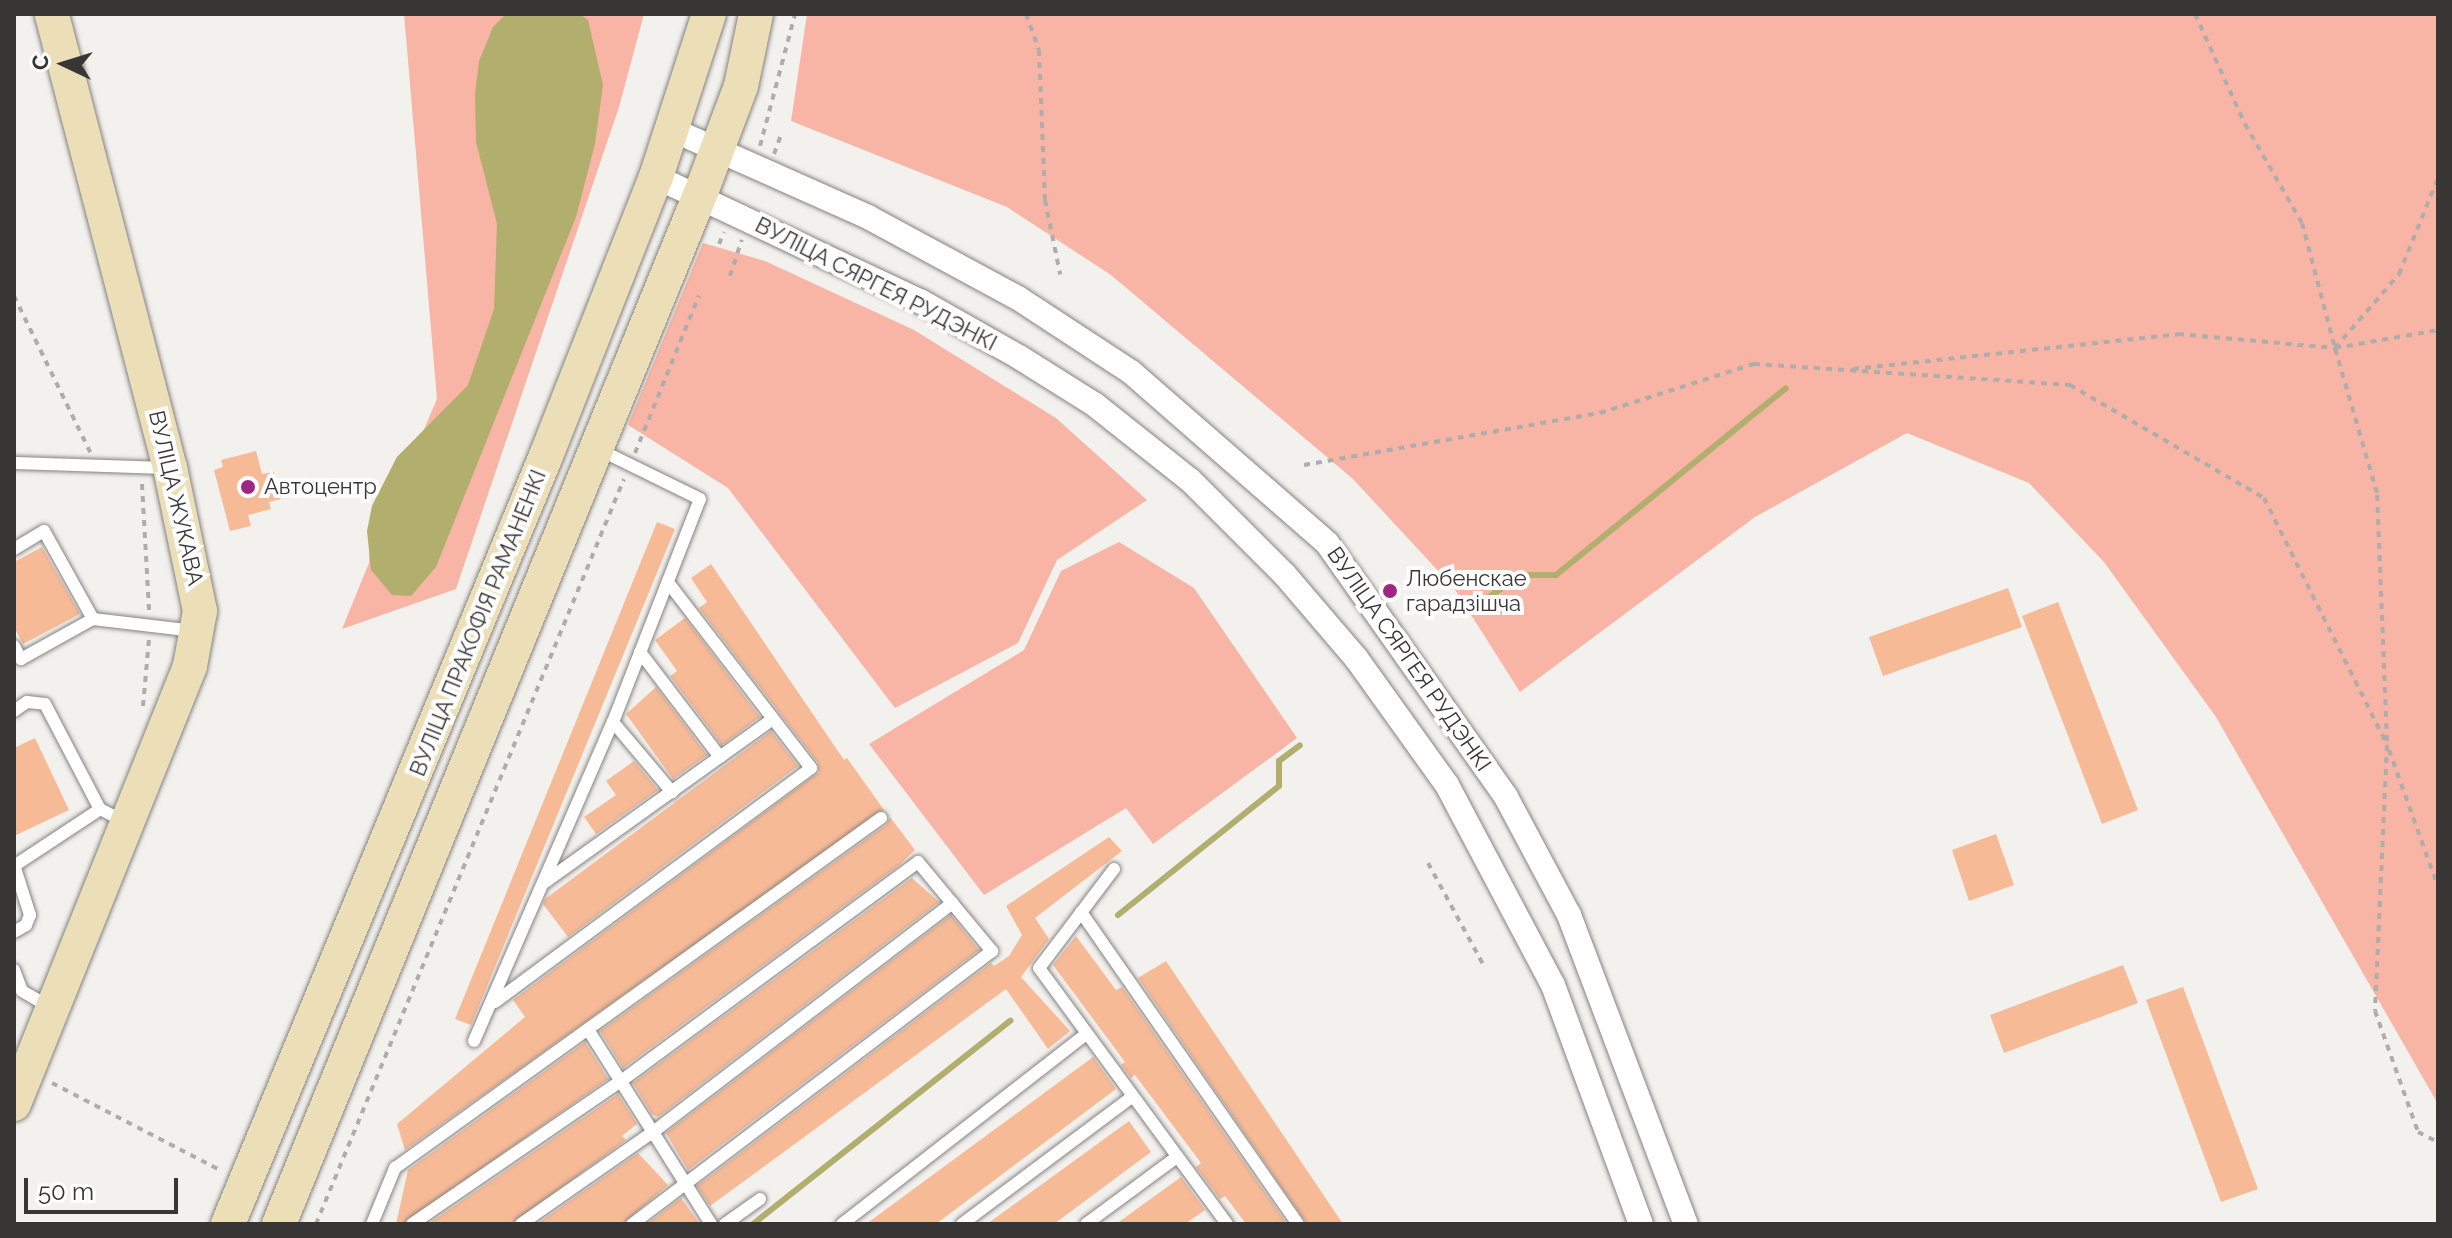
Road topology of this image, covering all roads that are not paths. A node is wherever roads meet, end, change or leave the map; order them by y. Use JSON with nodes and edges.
{"nodes":[{"id":1,"x":52,"y":14,"type":"edge"},
{"id":2,"x":709,"y":14,"type":"edge"},
{"id":3,"x":756,"y":14,"type":"edge"},
{"id":4,"x":673,"y":130,"type":"junction"},
{"id":5,"x":716,"y":152,"type":"junction"},
{"id":6,"x":656,"y":177,"type":"junction"},
{"id":7,"x":700,"y":195,"type":"junction"},
{"id":8,"x":594,"y":446,"type":"junction"},
{"id":9,"x":14,"y":463,"type":"edge"},
{"id":10,"x":155,"y":468,"type":"junction"},
{"id":11,"x":14,"y":549,"type":"edge"},
{"id":12,"x":668,"y":582,"type":"junction"},
{"id":13,"x":93,"y":619,"type":"junction"},
{"id":14,"x":197,"y":632,"type":"junction"},
{"id":15,"x":14,"y":646,"type":"edge"},
{"id":16,"x":640,"y":652,"type":"junction"},
{"id":17,"x":14,"y":711,"type":"edge"},
{"id":18,"x":773,"y":719,"type":"junction"},
{"id":19,"x":613,"y":722,"type":"junction"},
{"id":20,"x":720,"y":757,"type":"junction"},
{"id":21,"x":672,"y":792,"type":"junction"},
{"id":22,"x":114,"y":815,"type":"junction"},
{"id":23,"x":881,"y":818,"type":"dead end"},
{"id":24,"x":390,"y":835,"type":"junction"},
{"id":25,"x":434,"y":853,"type":"junction"},
{"id":26,"x":15,"y":867,"type":"edge"},
{"id":27,"x":1114,"y":869,"type":"dead end"},
{"id":28,"x":543,"y":883,"type":"junction"},
{"id":29,"x":952,"y":903,"type":"junction"},
{"id":30,"x":1081,"y":912,"type":"junction"},
{"id":31,"x":14,"y":932,"type":"edge"},
{"id":32,"x":14,"y":970,"type":"edge"},
{"id":33,"x":29,"y":998,"type":"edge"},
{"id":34,"x":495,"y":1002,"type":"junction"},
{"id":35,"x":589,"y":1031,"type":"junction"},
{"id":36,"x":1086,"y":1034,"type":"junction"},
{"id":37,"x":474,"y":1041,"type":"dead end"},
{"id":38,"x":621,"y":1081,"type":"junction"},
{"id":39,"x":1132,"y":1097,"type":"junction"},
{"id":40,"x":14,"y":1104,"type":"edge"},
{"id":41,"x":653,"y":1132,"type":"junction"},
{"id":42,"x":1177,"y":1157,"type":"junction"},
{"id":43,"x":687,"y":1185,"type":"junction"},
{"id":44,"x":760,"y":1199,"type":"dead end"},
{"id":45,"x":1224,"y":1220,"type":"edge"},
{"id":46,"x":228,"y":1224,"type":"edge"},
{"id":47,"x":279,"y":1224,"type":"edge"},
{"id":48,"x":372,"y":1224,"type":"edge"},
{"id":49,"x":412,"y":1224,"type":"edge"},
{"id":50,"x":521,"y":1224,"type":"edge"},
{"id":51,"x":632,"y":1224,"type":"edge"},
{"id":52,"x":711,"y":1224,"type":"edge"},
{"id":53,"x":725,"y":1224,"type":"edge"},
{"id":54,"x":842,"y":1224,"type":"edge"},
{"id":55,"x":962,"y":1224,"type":"edge"},
{"id":56,"x":1086,"y":1224,"type":"edge"},
{"id":57,"x":1209,"y":1224,"type":"edge"},
{"id":58,"x":1298,"y":1224,"type":"edge"},
{"id":59,"x":1641,"y":1224,"type":"edge"},
{"id":60,"x":1686,"y":1224,"type":"edge"}],
"edges":[{"from":1,"to":10,"type":"street","name":"ВУЛІЦА ЖУКАВА"},
{"from":2,"to":4,"type":"street","name":"ВУЛІЦА ПРАКОФІЯ РАМАНЕНКІ"},
{"from":3,"to":5,"type":"street","name":"ВУЛІЦА ПРАКОФІЯ РАМАНЕНКІ"},
{"from":4,"to":5,"type":"street","name":"ВУЛІЦА СЯРГЕЯ РУДЭНКІ"},
{"from":4,"to":6,"type":"street","name":"ВУЛІЦА ПРАКОФІЯ РАМАНЕНКІ"},
{"from":5,"to":7,"type":"street","name":"ВУЛІЦА ПРАКОФІЯ РАМАНЕНКІ"},
{"from":5,"to":60,"type":"street","name":"ВУЛІЦА СЯРГЕЯ РУДЭНКІ"},
{"from":6,"to":7,"type":"street","name":"ВУЛІЦА СЯРГЕЯ РУДЭНКІ"},
{"from":6,"to":24,"type":"street","name":"ВУЛІЦА ПРАКОФІЯ РАМАНЕНКІ"},
{"from":7,"to":8,"type":"street","name":"ВУЛІЦА ПРАКОФІЯ РАМАНЕНКІ"},
{"from":7,"to":59,"type":"street","name":"ВУЛІЦА СЯРГЕЯ РУДЭНКІ"},
{"from":8,"to":12,"type":"lane"},
{"from":8,"to":25,"type":"street","name":"ВУЛІЦА ПРАКОФІЯ РАМАНЕНКІ"},
{"from":9,"to":10,"type":"lane"},
{"from":10,"to":14,"type":"street","name":"ВУЛІЦА ЖУКАВА"},
{"from":11,"to":13,"type":"lane"},
{"from":12,"to":16,"type":"lane"},
{"from":12,"to":18,"type":"lane"},
{"from":13,"to":14,"type":"lane"},
{"from":13,"to":15,"type":"lane"},
{"from":14,"to":22,"type":"street","name":"ВУЛІЦА ЖУКАВА"},
{"from":16,"to":19,"type":"lane"},
{"from":16,"to":20,"type":"lane"},
{"from":17,"to":22,"type":"lane"},
{"from":18,"to":20,"type":"lane"},
{"from":18,"to":34,"type":"lane"},
{"from":19,"to":21,"type":"lane"},
{"from":19,"to":28,"type":"lane"},
{"from":20,"to":21,"type":"lane"},
{"from":21,"to":28,"type":"lane"},
{"from":22,"to":26,"type":"lane"},
{"from":22,"to":33,"type":"street","name":"ВУЛІЦА ЖУКАВА"},
{"from":23,"to":35,"type":"lane"},
{"from":24,"to":25,"type":"street"},
{"from":24,"to":46,"type":"street","name":"ВУЛІЦА ПРАКОФІЯ РАМАНЕНКІ"},
{"from":25,"to":47,"type":"street","name":"ВУЛІЦА ПРАКОФІЯ РАМАНЕНКІ"},
{"from":26,"to":31,"type":"lane"},
{"from":27,"to":30,"type":"lane"},
{"from":28,"to":34,"type":"lane"},
{"from":29,"to":38,"type":"lane"},
{"from":29,"to":41,"type":"lane"},
{"from":29,"to":43,"type":"lane"},
{"from":30,"to":36,"type":"lane"},
{"from":30,"to":58,"type":"lane"},
{"from":32,"to":33,"type":"lane"},
{"from":33,"to":40,"type":"street","name":"ВУЛІЦА ЖУКАВА"},
{"from":34,"to":37,"type":"lane"},
{"from":35,"to":38,"type":"lane"},
{"from":35,"to":48,"type":"lane"},
{"from":36,"to":39,"type":"lane"},
{"from":36,"to":54,"type":"lane"},
{"from":38,"to":41,"type":"lane"},
{"from":38,"to":49,"type":"lane"},
{"from":39,"to":42,"type":"lane"},
{"from":39,"to":55,"type":"lane"},
{"from":41,"to":43,"type":"lane"},
{"from":41,"to":50,"type":"lane"},
{"from":42,"to":45,"type":"lane"},
{"from":42,"to":56,"type":"lane"},
{"from":43,"to":51,"type":"lane"},
{"from":43,"to":52,"type":"lane"},
{"from":44,"to":53,"type":"lane"},
{"from":45,"to":57,"type":"lane"}]}
